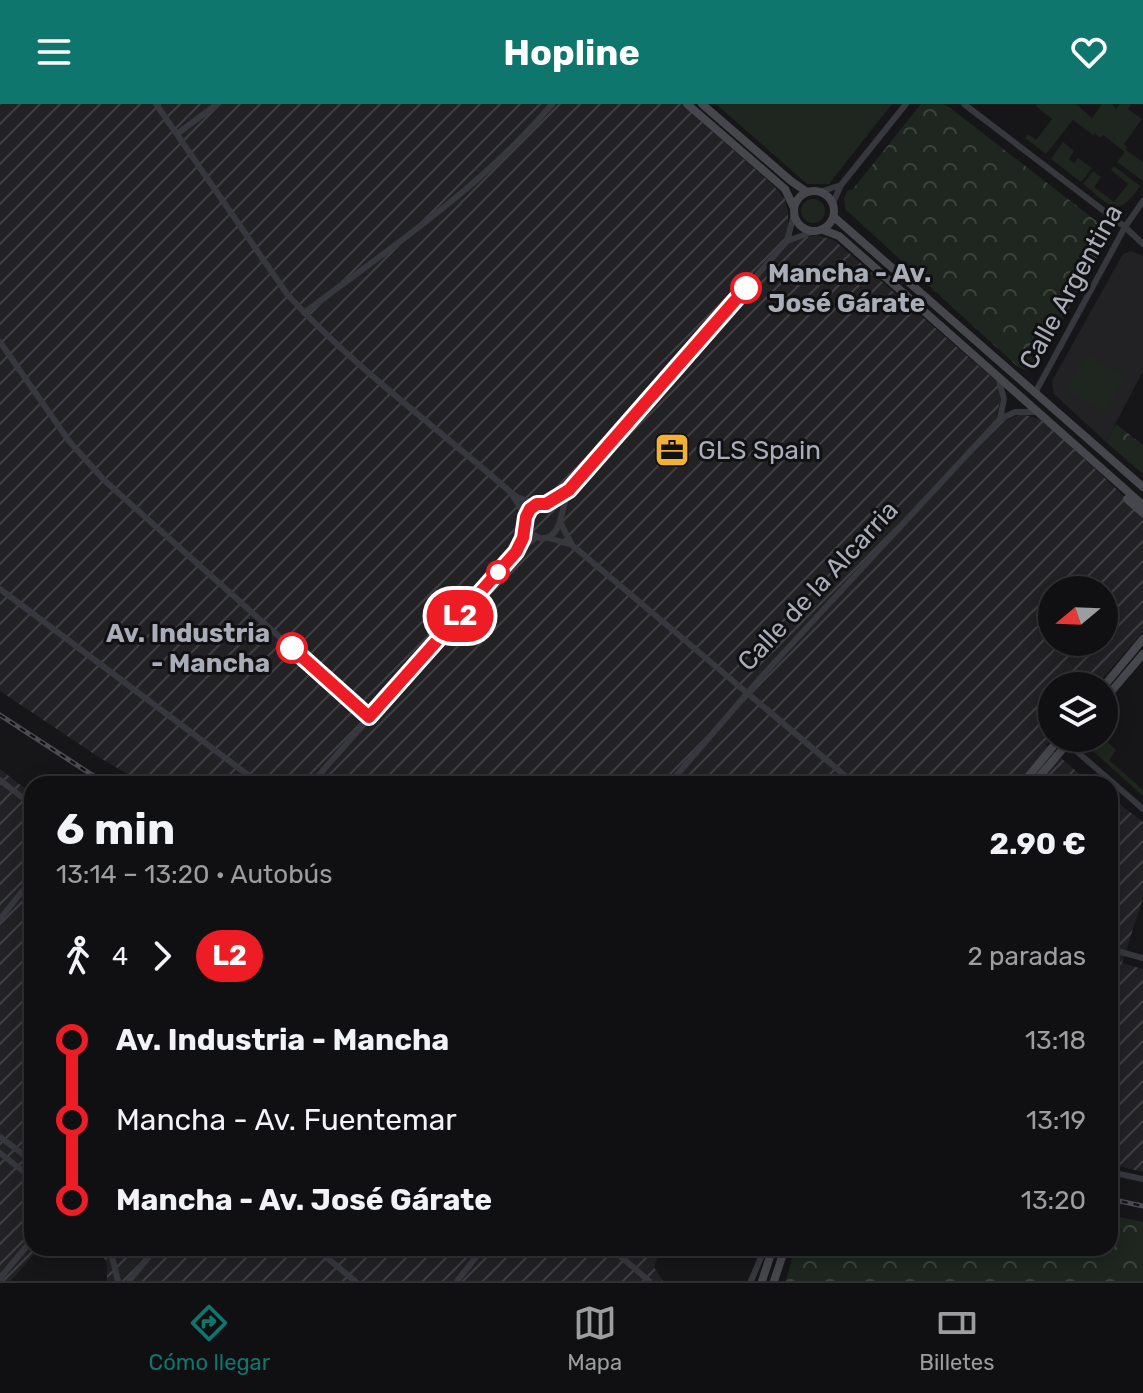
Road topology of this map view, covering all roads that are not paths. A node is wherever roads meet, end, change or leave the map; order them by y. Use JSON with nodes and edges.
{"nodes":[{"id":1,"x":156,"y":104,"type":"edge"},
{"id":2,"x":217,"y":104,"type":"edge"},
{"id":3,"x":552,"y":104,"type":"edge"},
{"id":4,"x":687,"y":104,"type":"edge"},
{"id":5,"x":702,"y":104,"type":"edge"},
{"id":6,"x":906,"y":104,"type":"edge"},
{"id":7,"x":964,"y":104,"type":"edge"},
{"id":8,"x":177,"y":134,"type":"junction"},
{"id":9,"x":841,"y":185,"type":"junction"},
{"id":10,"x":807,"y":192,"type":"junction"},
{"id":11,"x":820,"y":192,"type":"junction"},
{"id":12,"x":1143,"y":201,"type":"edge"},
{"id":13,"x":833,"y":203,"type":"junction"},
{"id":14,"x":794,"y":211,"type":"junction"},
{"id":15,"x":834,"y":217,"type":"junction"},
{"id":16,"x":1125,"y":227,"type":"junction"},
{"id":17,"x":823,"y":230,"type":"junction"},
{"id":18,"x":812,"y":232,"type":"junction"},
{"id":19,"x":787,"y":241,"type":"junction"},
{"id":20,"x":1143,"y":244,"type":"edge"},
{"id":21,"x":304,"y":313,"type":"junction"},
{"id":22,"x":0,"y":342,"type":"edge"},
{"id":23,"x":998,"y":375,"type":"junction"},
{"id":24,"x":1035,"y":393,"type":"junction"},
{"id":25,"x":1041,"y":413,"type":"junction"},
{"id":26,"x":1000,"y":419,"type":"junction"},
{"id":27,"x":1109,"y":476,"type":"junction"},
{"id":28,"x":1143,"y":487,"type":"edge"},
{"id":29,"x":508,"y":490,"type":"junction"},
{"id":30,"x":569,"y":490,"type":"junction"},
{"id":31,"x":537,"y":504,"type":"junction"},
{"id":32,"x":546,"y":504,"type":"junction"},
{"id":33,"x":1143,"y":505,"type":"edge"},
{"id":34,"x":1143,"y":513,"type":"edge"},
{"id":35,"x":526,"y":520,"type":"junction"},
{"id":36,"x":560,"y":520,"type":"junction"},
{"id":37,"x":541,"y":538,"type":"junction"},
{"id":38,"x":572,"y":545,"type":"junction"},
{"id":39,"x":516,"y":552,"type":"junction"},
{"id":40,"x":0,"y":589,"type":"edge"},
{"id":41,"x":1143,"y":639,"type":"edge"},
{"id":42,"x":1143,"y":654,"type":"edge"},
{"id":43,"x":1116,"y":672,"type":"edge"},
{"id":44,"x":1118,"y":683,"type":"edge"},
{"id":45,"x":748,"y":692,"type":"junction"},
{"id":46,"x":369,"y":717,"type":"junction"},
{"id":47,"x":1048,"y":752,"type":"edge"},
{"id":48,"x":1060,"y":752,"type":"edge"},
{"id":49,"x":1077,"y":752,"type":"edge"},
{"id":50,"x":249,"y":776,"type":"edge"},
{"id":51,"x":318,"y":776,"type":"edge"},
{"id":52,"x":676,"y":776,"type":"edge"},
{"id":53,"x":846,"y":776,"type":"edge"},
{"id":54,"x":1029,"y":776,"type":"edge"},
{"id":55,"x":1040,"y":776,"type":"edge"},
{"id":56,"x":1105,"y":776,"type":"edge"},
{"id":57,"x":0,"y":780,"type":"edge"},
{"id":58,"x":1118,"y":787,"type":"edge"},
{"id":59,"x":24,"y":799,"type":"edge"},
{"id":60,"x":1143,"y":809,"type":"edge"},
{"id":61,"x":24,"y":889,"type":"edge"},
{"id":62,"x":0,"y":919,"type":"edge"},
{"id":63,"x":1118,"y":951,"type":"edge"},
{"id":64,"x":1143,"y":958,"type":"edge"},
{"id":65,"x":0,"y":1137,"type":"edge"},
{"id":66,"x":0,"y":1153,"type":"edge"},
{"id":67,"x":24,"y":1155,"type":"edge"},
{"id":68,"x":24,"y":1172,"type":"edge"},
{"id":69,"x":1118,"y":1174,"type":"edge"},
{"id":70,"x":1143,"y":1179,"type":"edge"},
{"id":71,"x":24,"y":1250,"type":"edge"},
{"id":72,"x":113,"y":1256,"type":"edge"},
{"id":73,"x":149,"y":1256,"type":"edge"},
{"id":74,"x":325,"y":1256,"type":"edge"},
{"id":75,"x":477,"y":1256,"type":"edge"},
{"id":76,"x":620,"y":1256,"type":"edge"},
{"id":77,"x":762,"y":1256,"type":"edge"},
{"id":78,"x":770,"y":1256,"type":"edge"},
{"id":79,"x":784,"y":1256,"type":"edge"},
{"id":80,"x":785,"y":1256,"type":"edge"},
{"id":81,"x":0,"y":1278,"type":"edge"},
{"id":82,"x":118,"y":1281,"type":"edge"},
{"id":83,"x":129,"y":1281,"type":"edge"},
{"id":84,"x":355,"y":1281,"type":"edge"},
{"id":85,"x":457,"y":1281,"type":"edge"},
{"id":86,"x":649,"y":1281,"type":"edge"},
{"id":87,"x":751,"y":1281,"type":"edge"},
{"id":88,"x":762,"y":1281,"type":"edge"},
{"id":89,"x":774,"y":1281,"type":"edge"},
{"id":90,"x":780,"y":1281,"type":"edge"}],
"edges":[{"from":1,"to":8,"type":"street"},
{"from":2,"to":8,"type":"street"},
{"from":3,"to":21,"type":"street"},
{"from":4,"to":14,"type":"main road"},
{"from":5,"to":10,"type":"main road"},
{"from":6,"to":9,"type":"street"},
{"from":7,"to":16,"type":"street"},
{"from":8,"to":21,"type":"street"},
{"from":9,"to":11,"type":"street"},
{"from":9,"to":13,"type":"street"},
{"from":10,"to":11,"type":"main road"},
{"from":10,"to":14,"type":"main road"},
{"from":11,"to":13,"type":"main road"},
{"from":12,"to":16,"type":"street","name":"Calle Argentina"},
{"from":13,"to":15,"type":"main road"},
{"from":14,"to":18,"type":"main road"},
{"from":14,"to":19,"type":"street"},
{"from":15,"to":17,"type":"main road"},
{"from":15,"to":24,"type":"main road"},
{"from":16,"to":20,"type":"street"},
{"from":16,"to":24,"type":"street","name":"Calle Argentina"},
{"from":17,"to":18,"type":"main road"},
{"from":17,"to":23,"type":"main road"},
{"from":18,"to":19,"type":"street"},
{"from":19,"to":30,"type":"street"},
{"from":21,"to":29,"type":"street"},
{"from":22,"to":46,"type":"street"},
{"from":23,"to":25,"type":"main road"},
{"from":23,"to":26,"type":"street"},
{"from":24,"to":28,"type":"main road"},
{"from":25,"to":26,"type":"street"},
{"from":25,"to":27,"type":"main road"},
{"from":26,"to":45,"type":"street","name":"Calle de la Alcarria"},
{"from":27,"to":33,"type":"main road"},
{"from":27,"to":34,"type":"main road"},
{"from":29,"to":31,"type":"street"},
{"from":29,"to":35,"type":"street"},
{"from":30,"to":32,"type":"street"},
{"from":30,"to":36,"type":"street"},
{"from":31,"to":32,"type":"street"},
{"from":31,"to":35,"type":"street"},
{"from":32,"to":36,"type":"street"},
{"from":35,"to":37,"type":"street"},
{"from":35,"to":39,"type":"street"},
{"from":36,"to":37,"type":"street"},
{"from":36,"to":38,"type":"street"},
{"from":37,"to":38,"type":"street"},
{"from":37,"to":39,"type":"street"},
{"from":38,"to":45,"type":"street"},
{"from":39,"to":46,"type":"street"},
{"from":40,"to":50,"type":"street"},
{"from":41,"to":43,"type":"main road"},
{"from":42,"to":44,"type":"main road"},
{"from":45,"to":52,"type":"street","name":"Calle de la Alcarria"},
{"from":45,"to":53,"type":"street"},
{"from":46,"to":51,"type":"street"},
{"from":47,"to":54,"type":"main road"},
{"from":48,"to":55,"type":"main road"},
{"from":49,"to":56,"type":"street"},
{"from":57,"to":59,"type":"street"},
{"from":58,"to":60,"type":"street"},
{"from":61,"to":62,"type":"street"},
{"from":63,"to":64,"type":"street"},
{"from":65,"to":67,"type":"street"},
{"from":66,"to":68,"type":"street"},
{"from":69,"to":70,"type":"street"},
{"from":71,"to":81,"type":"street"},
{"from":72,"to":82,"type":"street"},
{"from":73,"to":83,"type":"street"},
{"from":74,"to":84,"type":"street"},
{"from":75,"to":85,"type":"street"},
{"from":76,"to":86,"type":"street"},
{"from":77,"to":87,"type":"street"},
{"from":78,"to":88,"type":"main road"},
{"from":79,"to":89,"type":"main road"},
{"from":80,"to":90,"type":"main road"}]}
